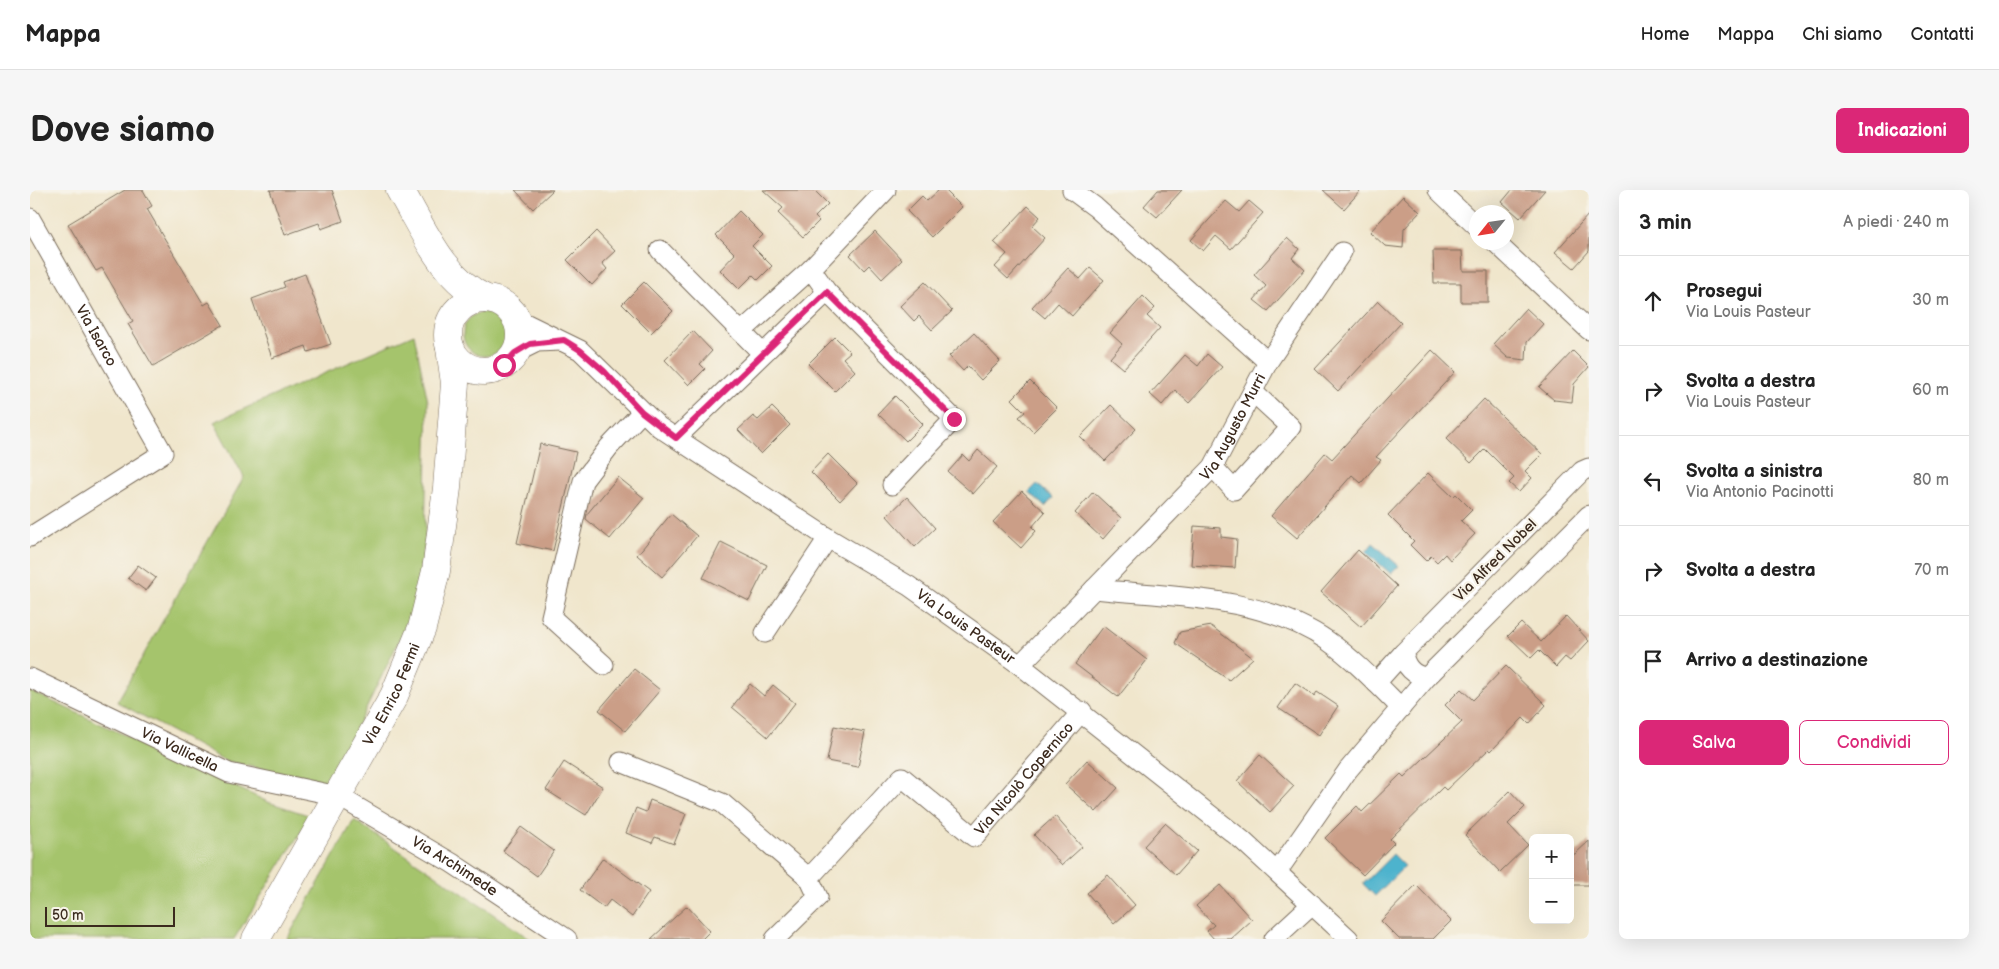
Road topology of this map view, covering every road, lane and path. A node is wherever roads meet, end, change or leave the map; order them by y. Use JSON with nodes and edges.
{"nodes":[{"id":1,"x":400,"y":190,"type":"edge"},
{"id":2,"x":1072,"y":190,"type":"edge"},
{"id":3,"x":1438,"y":190,"type":"edge"},
{"id":4,"x":879,"y":192,"type":"edge"},
{"id":5,"x":30,"y":218,"type":"edge"},
{"id":6,"x":1469,"y":219,"type":"edge"},
{"id":7,"x":660,"y":250,"type":"dead end"},
{"id":8,"x":1503,"y":250,"type":"edge"},
{"id":9,"x":1342,"y":252,"type":"dead end"},
{"id":10,"x":441,"y":259,"type":"junction"},
{"id":11,"x":811,"y":269,"type":"junction"},
{"id":12,"x":827,"y":292,"type":"junction"},
{"id":13,"x":486,"y":299,"type":"junction"},
{"id":14,"x":511,"y":312,"type":"junction"},
{"id":15,"x":1589,"y":330,"type":"edge"},
{"id":16,"x":741,"y":332,"type":"junction"},
{"id":17,"x":450,"y":335,"type":"junction"},
{"id":18,"x":564,"y":340,"type":"junction"},
{"id":19,"x":762,"y":354,"type":"junction"},
{"id":20,"x":507,"y":360,"type":"junction"},
{"id":21,"x":1268,"y":362,"type":"junction"},
{"id":22,"x":1253,"y":392,"type":"junction"},
{"id":23,"x":642,"y":412,"type":"junction"},
{"id":24,"x":453,"y":423,"type":"junction"},
{"id":25,"x":676,"y":438,"type":"junction"},
{"id":26,"x":1213,"y":467,"type":"junction"},
{"id":27,"x":1589,"y":468,"type":"edge"},
{"id":28,"x":892,"y":485,"type":"dead end"},
{"id":29,"x":1589,"y":515,"type":"edge"},
{"id":30,"x":30,"y":537,"type":"edge"},
{"id":31,"x":828,"y":538,"type":"junction"},
{"id":32,"x":1094,"y":589,"type":"junction"},
{"id":33,"x":765,"y":633,"type":"dead end"},
{"id":34,"x":1403,"y":653,"type":"junction"},
{"id":35,"x":1020,"y":665,"type":"junction"},
{"id":36,"x":604,"y":666,"type":"dead end"},
{"id":37,"x":1427,"y":677,"type":"junction"},
{"id":38,"x":30,"y":678,"type":"edge"},
{"id":39,"x":1376,"y":683,"type":"junction"},
{"id":40,"x":1401,"y":708,"type":"junction"},
{"id":41,"x":1082,"y":711,"type":"junction"},
{"id":42,"x":621,"y":762,"type":"dead end"},
{"id":43,"x":338,"y":796,"type":"junction"},
{"id":44,"x":1276,"y":872,"type":"junction"},
{"id":45,"x":809,"y":878,"type":"junction"},
{"id":46,"x":1312,"y":904,"type":"junction"},
{"id":47,"x":256,"y":939,"type":"edge"},
{"id":48,"x":567,"y":939,"type":"edge"},
{"id":49,"x":775,"y":939,"type":"edge"},
{"id":50,"x":1274,"y":939,"type":"edge"},
{"id":51,"x":1349,"y":939,"type":"edge"}],
"edges":[{"from":1,"to":10,"type":"street","name":"Via Enrico Fermi"},
{"from":2,"to":21,"type":"street","name":"Via Augusto Murri"},
{"from":3,"to":6,"type":"street"},
{"from":4,"to":11,"type":"street"},
{"from":5,"to":30,"type":"street","name":"Via Isarco"},
{"from":7,"to":16,"type":"street"},
{"from":8,"to":15,"type":"street"},
{"from":9,"to":21,"type":"street"},
{"from":10,"to":13,"type":"street","name":"Via Enrico Fermi"},
{"from":10,"to":17,"type":"street","name":"Via Enrico Fermi"},
{"from":11,"to":12,"type":"street"},
{"from":11,"to":16,"type":"street"},
{"from":12,"to":19,"type":"street"},
{"from":12,"to":28,"type":"street"},
{"from":13,"to":14,"type":"street"},
{"from":13,"to":17,"type":"street"},
{"from":14,"to":18,"type":"street","name":"Via Louis Pasteur"},
{"from":14,"to":20,"type":"street"},
{"from":16,"to":19,"type":"street"},
{"from":17,"to":20,"type":"street"},
{"from":17,"to":24,"type":"street","name":"Via Enrico Fermi"},
{"from":18,"to":20,"type":"street"},
{"from":18,"to":23,"type":"street","name":"Via Louis Pasteur"},
{"from":19,"to":25,"type":"street"},
{"from":20,"to":24,"type":"street","name":"Via Enrico Fermi"},
{"from":21,"to":22,"type":"street","name":"Via Augusto Murri"},
{"from":22,"to":26,"type":"street","name":"Via Augusto Murri"},
{"from":22,"to":26,"type":"street"},
{"from":23,"to":25,"type":"street","name":"Via Louis Pasteur"},
{"from":23,"to":36,"type":"street"},
{"from":24,"to":43,"type":"street","name":"Via Enrico Fermi"},
{"from":25,"to":31,"type":"street","name":"Via Louis Pasteur"},
{"from":26,"to":32,"type":"street","name":"Via Augusto Murri"},
{"from":27,"to":34,"type":"street","name":"Via Alfred Nobel"},
{"from":29,"to":37,"type":"street"},
{"from":31,"to":33,"type":"street"},
{"from":31,"to":35,"type":"street","name":"Via Louis Pasteur"},
{"from":32,"to":35,"type":"street","name":"Via Augusto Murri"},
{"from":32,"to":39,"type":"street"},
{"from":34,"to":37,"type":"street"},
{"from":34,"to":39,"type":"street","name":"Via Alfred Nobel"},
{"from":35,"to":41,"type":"street","name":"Via Louis Pasteur"},
{"from":37,"to":40,"type":"street"},
{"from":38,"to":43,"type":"street","name":"Via Vallicella"},
{"from":39,"to":40,"type":"street"},
{"from":40,"to":44,"type":"street"},
{"from":41,"to":44,"type":"street","name":"Via Louis Pasteur"},
{"from":41,"to":45,"type":"street","name":"Via Nicolò Copernico"},
{"from":42,"to":45,"type":"street"},
{"from":43,"to":47,"type":"street","name":"Via Enrico Fermi"},
{"from":43,"to":48,"type":"street","name":"Via Archimede"},
{"from":44,"to":46,"type":"street","name":"Via Louis Pasteur"},
{"from":45,"to":49,"type":"street"},
{"from":46,"to":50,"type":"street"},
{"from":46,"to":51,"type":"street","name":"Via Louis Pasteur"}]}
